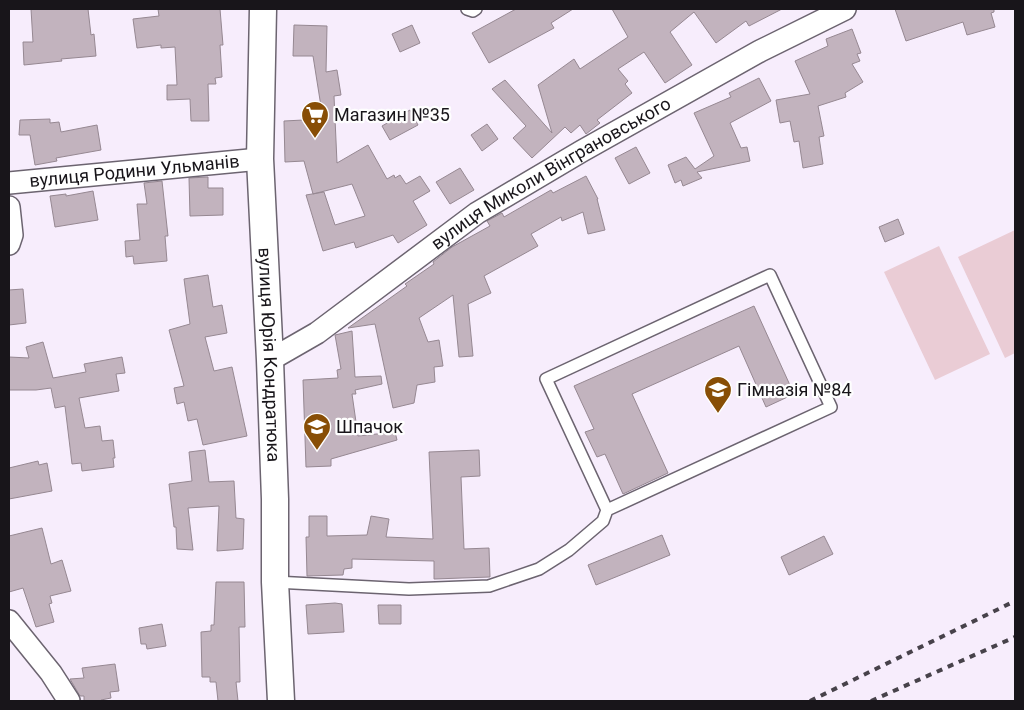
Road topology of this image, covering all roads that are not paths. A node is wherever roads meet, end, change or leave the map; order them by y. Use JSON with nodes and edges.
{"nodes":[{"id":1,"x":263,"y":9,"type":"edge"},
{"id":2,"x":466,"y":9,"type":"edge"},
{"id":3,"x":476,"y":9,"type":"edge"},
{"id":4,"x":845,"y":9,"type":"edge"},
{"id":5,"x":260,"y":159,"type":"junction"},
{"id":6,"x":9,"y":183,"type":"edge"},
{"id":7,"x":9,"y":207,"type":"edge"},
{"id":8,"x":9,"y":244,"type":"edge"},
{"id":9,"x":270,"y":360,"type":"junction"},
{"id":10,"x":607,"y":510,"type":"junction"},
{"id":11,"x":275,"y":582,"type":"junction"},
{"id":12,"x":9,"y":621,"type":"edge"},
{"id":13,"x":68,"y":701,"type":"edge"},
{"id":14,"x":281,"y":701,"type":"edge"}],
"edges":[{"from":1,"to":5,"type":"street","name":"вулиця Юрія Кондратюка"},
{"from":2,"to":3,"type":"lane"},
{"from":4,"to":9,"type":"street","name":"вулиця Миколи Вінграновського"},
{"from":5,"to":6,"type":"street","name":"вулиця Родини Ульманів"},
{"from":5,"to":9,"type":"street","name":"вулиця Юрія Кондратюка"},
{"from":7,"to":8,"type":"street"},
{"from":9,"to":11,"type":"street","name":"вулиця Юрія Кондратюка"},
{"from":10,"to":10,"type":"lane"},
{"from":10,"to":11,"type":"lane"},
{"from":11,"to":14,"type":"street","name":"вулиця Юрія Кондратюка"},
{"from":12,"to":13,"type":"street"}]}
